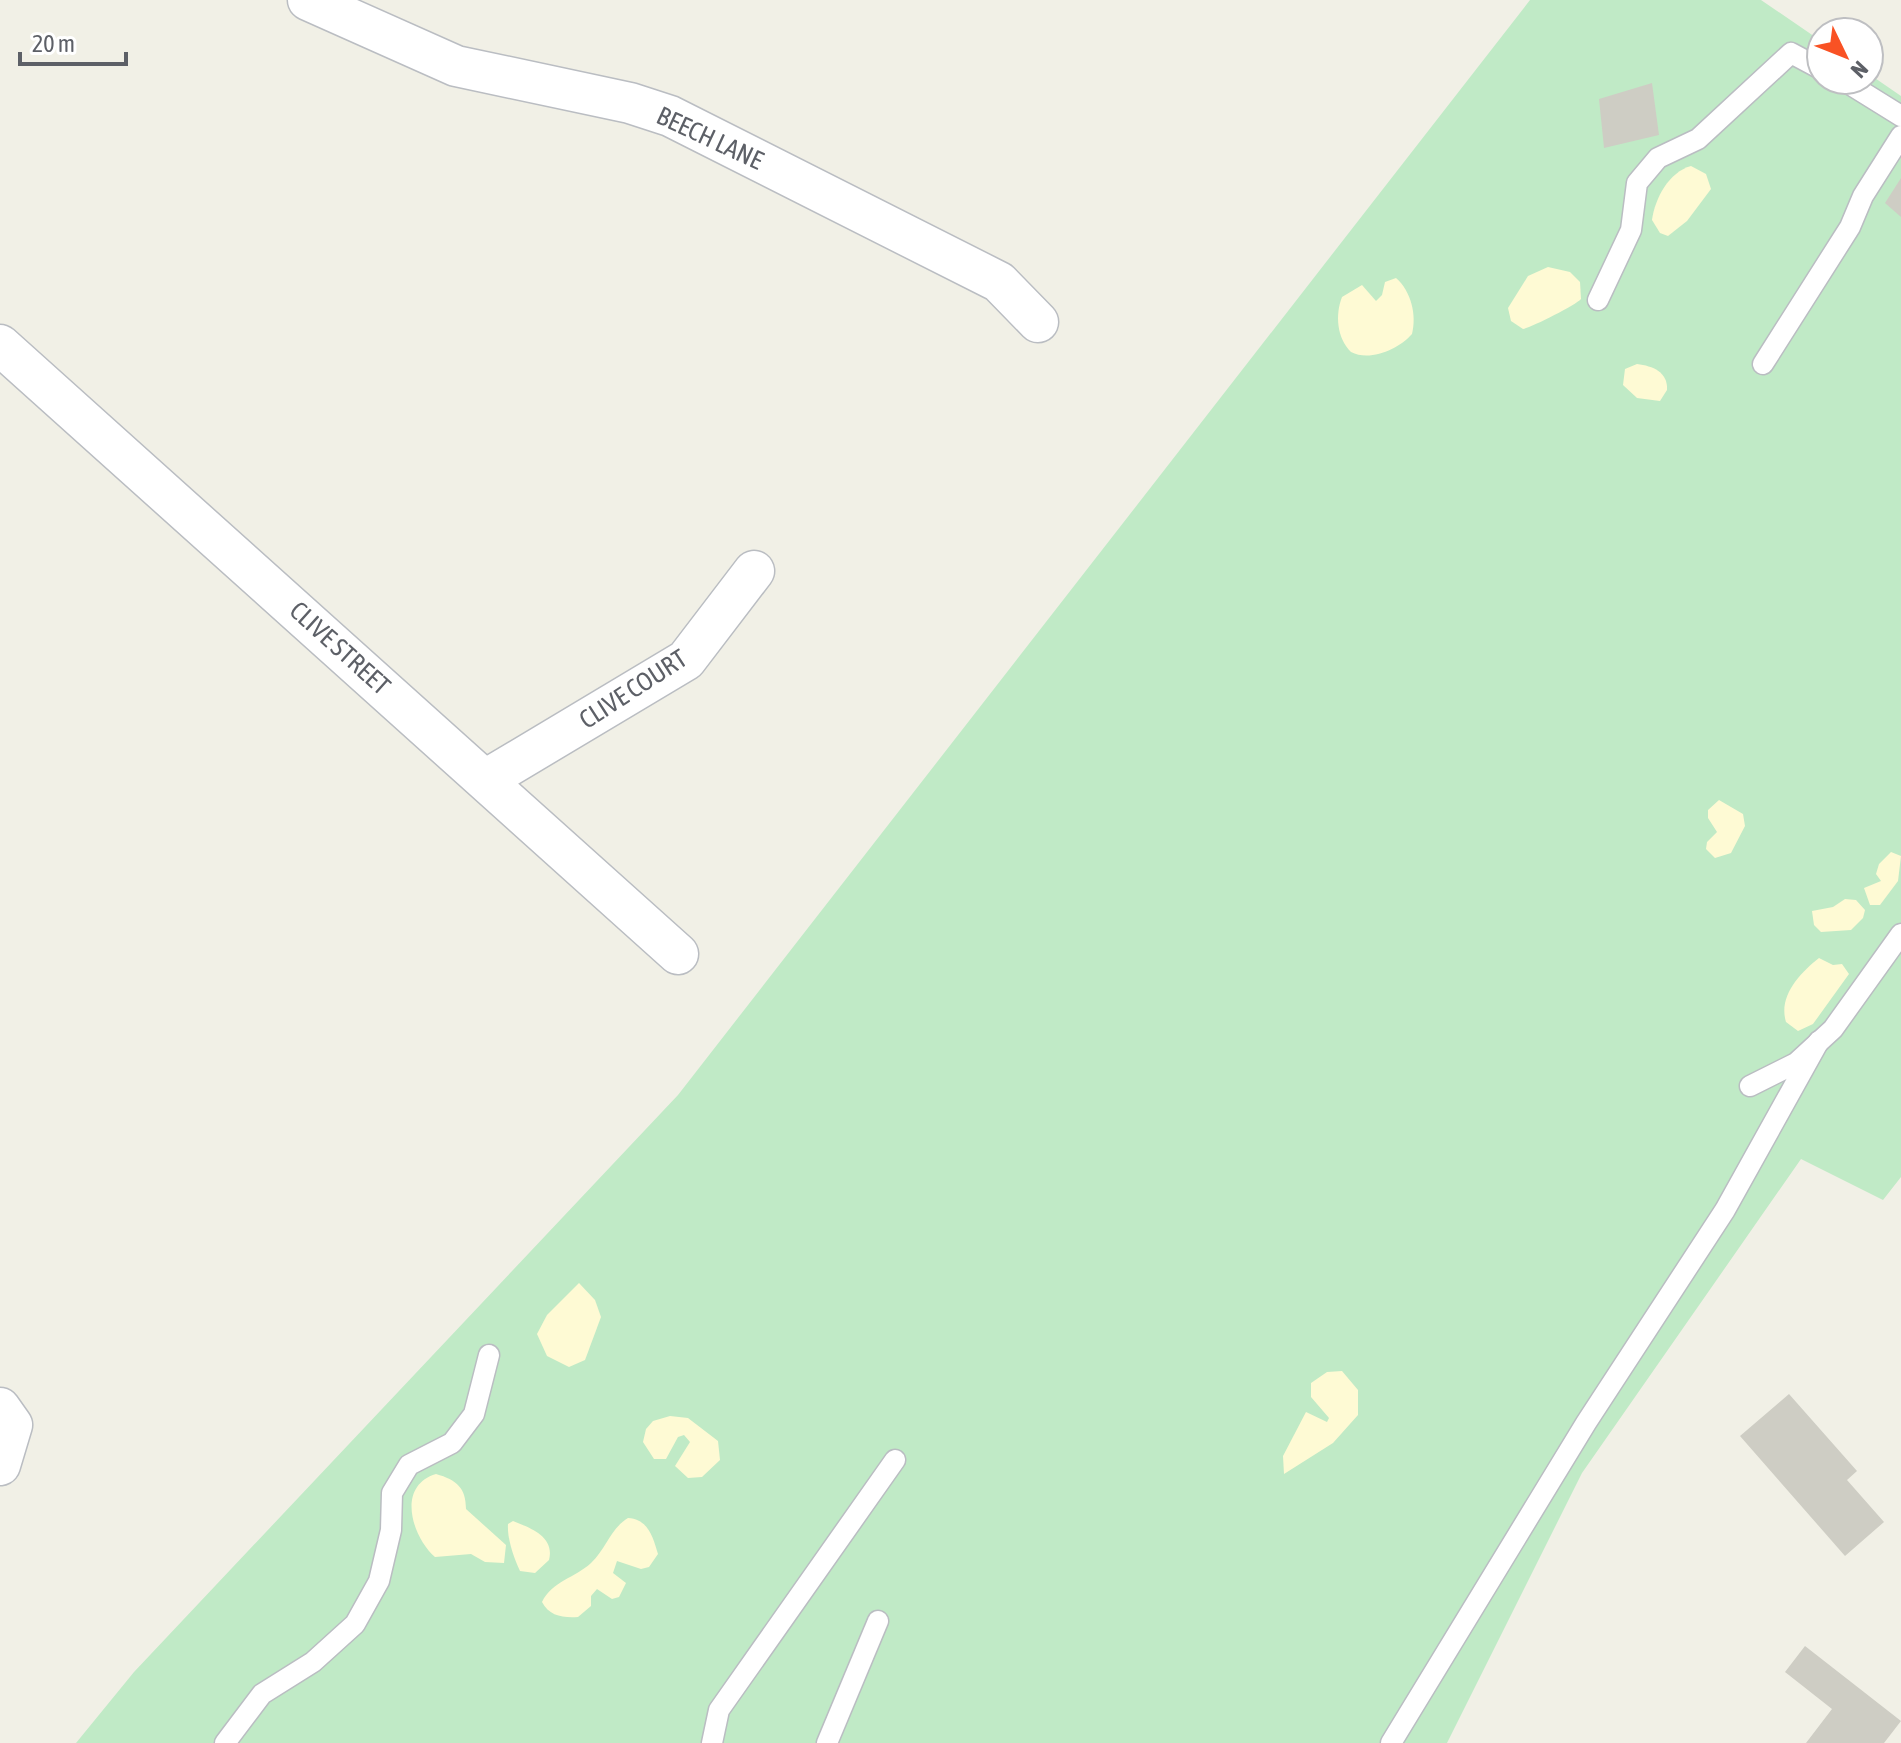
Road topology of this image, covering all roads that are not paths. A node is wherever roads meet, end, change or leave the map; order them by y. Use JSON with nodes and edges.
{"nodes":[{"id":1,"x":308,"y":0,"type":"edge"},
{"id":2,"x":1805,"y":60,"type":"edge"},
{"id":3,"x":1869,"y":96,"type":"edge"},
{"id":4,"x":1901,"y":116,"type":"edge"},
{"id":5,"x":1901,"y":136,"type":"edge"},
{"id":6,"x":1598,"y":300,"type":"dead end"},
{"id":7,"x":1038,"y":322,"type":"dead end"},
{"id":8,"x":0,"y":345,"type":"edge"},
{"id":9,"x":1763,"y":364,"type":"dead end"},
{"id":10,"x":754,"y":571,"type":"dead end"},
{"id":11,"x":487,"y":779,"type":"junction"},
{"id":12,"x":1901,"y":934,"type":"edge"},
{"id":13,"x":678,"y":954,"type":"dead end"},
{"id":14,"x":1819,"y":1041,"type":"junction"},
{"id":15,"x":1750,"y":1086,"type":"dead end"},
{"id":16,"x":489,"y":1355,"type":"dead end"},
{"id":17,"x":0,"y":1408,"type":"edge"},
{"id":18,"x":895,"y":1460,"type":"dead end"},
{"id":19,"x":0,"y":1465,"type":"edge"},
{"id":20,"x":878,"y":1621,"type":"dead end"},
{"id":21,"x":225,"y":1743,"type":"edge"},
{"id":22,"x":712,"y":1743,"type":"edge"},
{"id":23,"x":827,"y":1743,"type":"edge"},
{"id":24,"x":1391,"y":1743,"type":"edge"}],
"edges":[{"from":1,"to":7,"type":"street","name":"BEECH LANE"},
{"from":2,"to":6,"type":"lane"},
{"from":3,"to":4,"type":"lane"},
{"from":5,"to":9,"type":"lane"},
{"from":8,"to":11,"type":"street","name":"CLIVE STREET"},
{"from":10,"to":11,"type":"street","name":"CLIVE COURT"},
{"from":11,"to":13,"type":"street","name":"CLIVE STREET"},
{"from":12,"to":14,"type":"lane"},
{"from":14,"to":15,"type":"lane"},
{"from":14,"to":24,"type":"lane"},
{"from":16,"to":21,"type":"lane"},
{"from":17,"to":19,"type":"street"},
{"from":18,"to":22,"type":"lane"},
{"from":20,"to":23,"type":"lane"}]}
